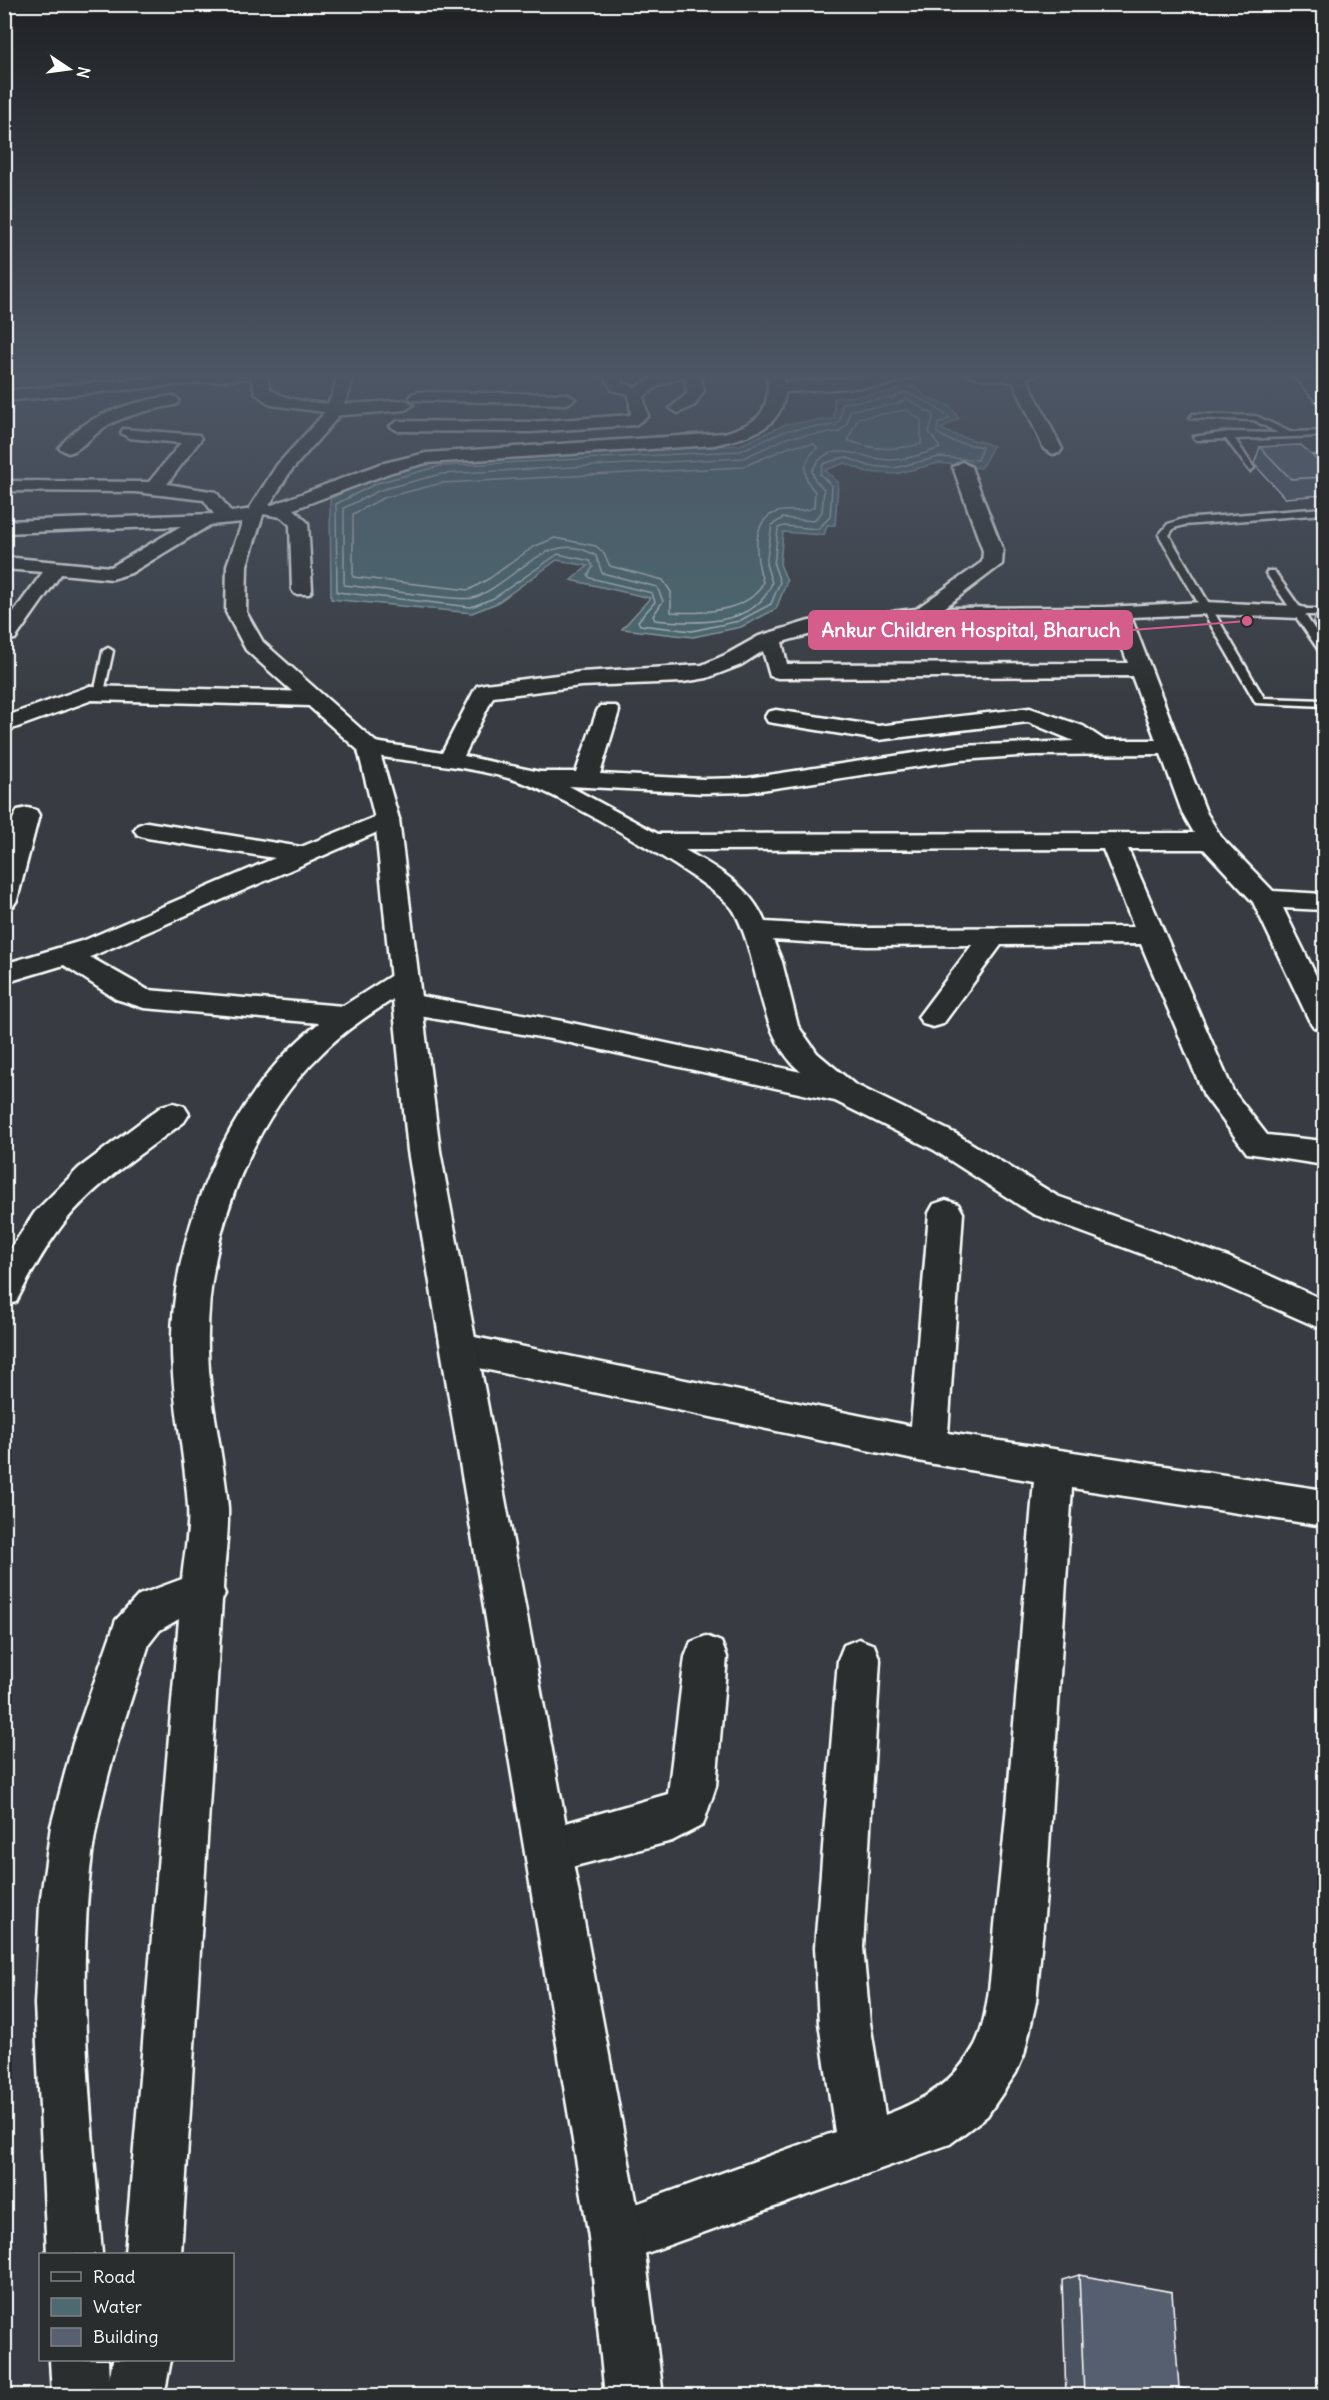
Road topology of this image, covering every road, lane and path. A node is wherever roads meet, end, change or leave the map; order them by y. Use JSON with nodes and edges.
{"nodes":[{"id":1,"x":157,"y":484,"type":"edge"},
{"id":2,"x":273,"y":484,"type":"edge"},
{"id":3,"x":338,"y":484,"type":"edge"},
{"id":4,"x":968,"y":484,"type":"edge"},
{"id":5,"x":4,"y":486,"type":"edge"},
{"id":6,"x":153,"y":489,"type":"junction"},
{"id":7,"x":1324,"y":510,"type":"edge"},
{"id":8,"x":253,"y":512,"type":"junction"},
{"id":9,"x":205,"y":520,"type":"junction"},
{"id":10,"x":4,"y":527,"type":"edge"},
{"id":11,"x":4,"y":563,"type":"edge"},
{"id":12,"x":56,"y":569,"type":"junction"},
{"id":13,"x":1271,"y":573,"type":"dead end"},
{"id":14,"x":302,"y":590,"type":"dead end"},
{"id":15,"x":1204,"y":608,"type":"junction"},
{"id":16,"x":1298,"y":612,"type":"junction"},
{"id":17,"x":1324,"y":612,"type":"edge"},
{"id":18,"x":1111,"y":614,"type":"junction"},
{"id":19,"x":921,"y":615,"type":"junction"},
{"id":20,"x":8,"y":635,"type":"dead end"},
{"id":21,"x":771,"y":639,"type":"junction"},
{"id":22,"x":1324,"y":650,"type":"edge"},
{"id":23,"x":108,"y":651,"type":"dead end"},
{"id":24,"x":1141,"y":669,"type":"junction"},
{"id":25,"x":98,"y":692,"type":"junction"},
{"id":26,"x":311,"y":699,"type":"junction"},
{"id":27,"x":1324,"y":704,"type":"edge"},
{"id":28,"x":608,"y":711,"type":"dead end"},
{"id":29,"x":776,"y":717,"type":"dead end"},
{"id":30,"x":4,"y":725,"type":"edge"},
{"id":31,"x":1170,"y":747,"type":"junction"},
{"id":32,"x":369,"y":748,"type":"junction"},
{"id":33,"x":1100,"y":748,"type":"junction"},
{"id":34,"x":450,"y":760,"type":"junction"},
{"id":35,"x":532,"y":777,"type":"junction"},
{"id":36,"x":586,"y":780,"type":"junction"},
{"id":37,"x":27,"y":815,"type":"dead end"},
{"id":38,"x":387,"y":819,"type":"junction"},
{"id":39,"x":147,"y":830,"type":"dead end"},
{"id":40,"x":1112,"y":841,"type":"junction"},
{"id":41,"x":1211,"y":841,"type":"junction"},
{"id":42,"x":653,"y":842,"type":"junction"},
{"id":43,"x":305,"y":855,"type":"junction"},
{"id":44,"x":1264,"y":899,"type":"junction"},
{"id":45,"x":4,"y":900,"type":"edge"},
{"id":46,"x":1324,"y":902,"type":"edge"},
{"id":47,"x":755,"y":930,"type":"junction"},
{"id":48,"x":1151,"y":935,"type":"junction"},
{"id":49,"x":992,"y":937,"type":"junction"},
{"id":50,"x":68,"y":955,"type":"junction"},
{"id":51,"x":5,"y":974,"type":"edge"},
{"id":52,"x":406,"y":992,"type":"junction"},
{"id":53,"x":1322,"y":1012,"type":"edge"},
{"id":54,"x":350,"y":1016,"type":"junction"},
{"id":55,"x":933,"y":1017,"type":"dead end"},
{"id":56,"x":843,"y":1092,"type":"junction"},
{"id":57,"x":173,"y":1114,"type":"dead end"},
{"id":58,"x":1324,"y":1153,"type":"edge"},
{"id":59,"x":946,"y":1213,"type":"dead end"},
{"id":60,"x":4,"y":1292,"type":"edge"},
{"id":61,"x":1324,"y":1316,"type":"edge"},
{"id":62,"x":460,"y":1349,"type":"junction"},
{"id":63,"x":928,"y":1446,"type":"junction"},
{"id":64,"x":1054,"y":1468,"type":"junction"},
{"id":65,"x":1324,"y":1508,"type":"edge"},
{"id":66,"x":204,"y":1594,"type":"junction"},
{"id":67,"x":706,"y":1657,"type":"dead end"},
{"id":68,"x":859,"y":1660,"type":"dead end"},
{"id":69,"x":548,"y":1850,"type":"junction"},
{"id":70,"x":865,"y":2149,"type":"junction"},
{"id":71,"x":616,"y":2237,"type":"junction"},
{"id":72,"x":74,"y":2253,"type":"edge"},
{"id":73,"x":153,"y":2253,"type":"edge"},
{"id":74,"x":79,"y":2361,"type":"edge"},
{"id":75,"x":142,"y":2361,"type":"edge"},
{"id":76,"x":81,"y":2396,"type":"edge"},
{"id":77,"x":135,"y":2396,"type":"edge"},
{"id":78,"x":634,"y":2396,"type":"edge"}],
"edges":[{"from":1,"to":6,"type":"street"},
{"from":2,"to":8,"type":"street"},
{"from":3,"to":8,"type":"street"},
{"from":4,"to":19,"type":"street"},
{"from":5,"to":6,"type":"street"},
{"from":6,"to":8,"type":"street"},
{"from":7,"to":15,"type":"lane"},
{"from":8,"to":9,"type":"street"},
{"from":8,"to":14,"type":"street"},
{"from":8,"to":26,"type":"street"},
{"from":9,"to":10,"type":"street"},
{"from":9,"to":12,"type":"street"},
{"from":11,"to":12,"type":"street"},
{"from":12,"to":20,"type":"street"},
{"from":13,"to":16,"type":"lane"},
{"from":15,"to":16,"type":"street"},
{"from":15,"to":18,"type":"street"},
{"from":15,"to":27,"type":"lane"},
{"from":16,"to":17,"type":"lane"},
{"from":16,"to":22,"type":"lane"},
{"from":18,"to":19,"type":"street"},
{"from":18,"to":24,"type":"street"},
{"from":19,"to":21,"type":"street"},
{"from":21,"to":24,"type":"street"},
{"from":21,"to":34,"type":"street"},
{"from":23,"to":25,"type":"lane"},
{"from":24,"to":31,"type":"street"},
{"from":25,"to":26,"type":"street"},
{"from":25,"to":30,"type":"street"},
{"from":26,"to":32,"type":"street"},
{"from":28,"to":36,"type":"street"},
{"from":29,"to":33,"type":"street"},
{"from":31,"to":33,"type":"street"},
{"from":31,"to":41,"type":"street"},
{"from":32,"to":34,"type":"street"},
{"from":32,"to":38,"type":"street"},
{"from":33,"to":36,"type":"street"},
{"from":34,"to":35,"type":"street"},
{"from":35,"to":36,"type":"street"},
{"from":35,"to":42,"type":"street"},
{"from":37,"to":45,"type":"street"},
{"from":38,"to":43,"type":"street"},
{"from":38,"to":52,"type":"street"},
{"from":39,"to":43,"type":"street"},
{"from":40,"to":41,"type":"street"},
{"from":40,"to":42,"type":"street"},
{"from":40,"to":48,"type":"street"},
{"from":41,"to":44,"type":"street"},
{"from":42,"to":47,"type":"street"},
{"from":43,"to":50,"type":"street"},
{"from":44,"to":46,"type":"street"},
{"from":44,"to":53,"type":"street"},
{"from":47,"to":49,"type":"street"},
{"from":47,"to":56,"type":"street"},
{"from":48,"to":49,"type":"street"},
{"from":48,"to":58,"type":"street"},
{"from":49,"to":55,"type":"street"},
{"from":50,"to":51,"type":"street"},
{"from":50,"to":54,"type":"street"},
{"from":52,"to":54,"type":"street"},
{"from":52,"to":56,"type":"street"},
{"from":52,"to":62,"type":"street"},
{"from":54,"to":66,"type":"street"},
{"from":56,"to":61,"type":"street"},
{"from":57,"to":60,"type":"street"},
{"from":59,"to":63,"type":"street"},
{"from":62,"to":63,"type":"street"},
{"from":62,"to":69,"type":"street"},
{"from":63,"to":64,"type":"street"},
{"from":64,"to":65,"type":"street"},
{"from":64,"to":70,"type":"street"},
{"from":66,"to":72,"type":"street"},
{"from":66,"to":73,"type":"street"},
{"from":67,"to":69,"type":"street"},
{"from":68,"to":70,"type":"street"},
{"from":69,"to":71,"type":"street"},
{"from":70,"to":71,"type":"street"},
{"from":71,"to":78,"type":"street"},
{"from":74,"to":76,"type":"street"},
{"from":75,"to":77,"type":"street"}]}
